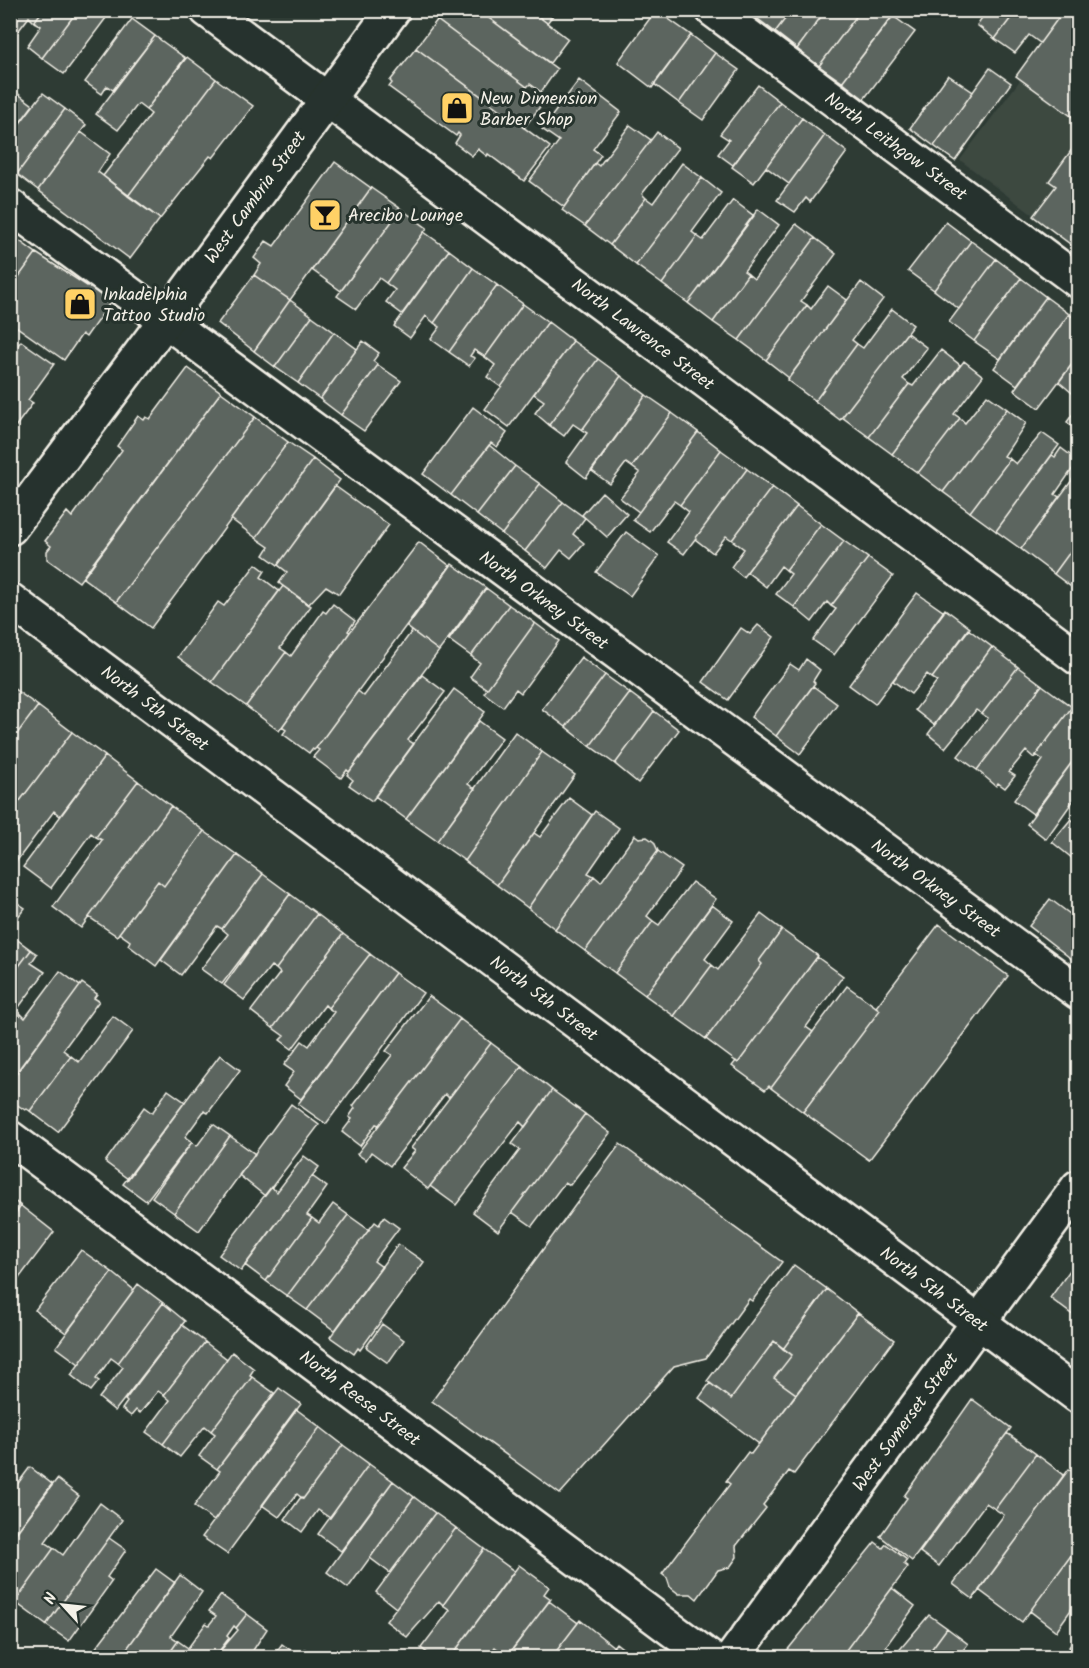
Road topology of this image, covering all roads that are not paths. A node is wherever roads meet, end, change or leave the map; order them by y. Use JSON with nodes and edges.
{"nodes":[{"id":1,"x":207,"y":10,"type":"edge"},
{"id":2,"x":393,"y":10,"type":"edge"},
{"id":3,"x":713,"y":10,"type":"edge"},
{"id":4,"x":327,"y":99,"type":"junction"},
{"id":5,"x":10,"y":206,"type":"edge"},
{"id":6,"x":1078,"y":281,"type":"edge"},
{"id":7,"x":165,"y":321,"type":"junction"},
{"id":8,"x":10,"y":528,"type":"edge"},
{"id":9,"x":10,"y":600,"type":"edge"},
{"id":10,"x":1078,"y":658,"type":"edge"},
{"id":11,"x":1078,"y":993,"type":"edge"},
{"id":12,"x":10,"y":1138,"type":"edge"},
{"id":13,"x":1078,"y":1187,"type":"edge"},
{"id":14,"x":978,"y":1322,"type":"junction"},
{"id":15,"x":1078,"y":1396,"type":"edge"},
{"id":16,"x":710,"y":1658,"type":"edge"},
{"id":17,"x":732,"y":1658,"type":"edge"}],
"edges":[{"from":1,"to":4,"type":"street","name":"North Lawrence Street"},
{"from":2,"to":4,"type":"street","name":"West Cambria Street"},
{"from":3,"to":6,"type":"street","name":"North Leithgow Street"},
{"from":4,"to":7,"type":"street","name":"West Cambria Street"},
{"from":4,"to":10,"type":"street","name":"North Lawrence Street"},
{"from":5,"to":7,"type":"street","name":"North Orkney Street"},
{"from":7,"to":8,"type":"street","name":"West Cambria Street"},
{"from":7,"to":11,"type":"street","name":"North Orkney Street"},
{"from":9,"to":14,"type":"street","name":"North 5th Street"},
{"from":12,"to":16,"type":"street","name":"North Reese Street"},
{"from":13,"to":14,"type":"street","name":"West Somerset Street"},
{"from":14,"to":15,"type":"street","name":"North 5th Street"},
{"from":14,"to":17,"type":"street","name":"West Somerset Street"}]}
